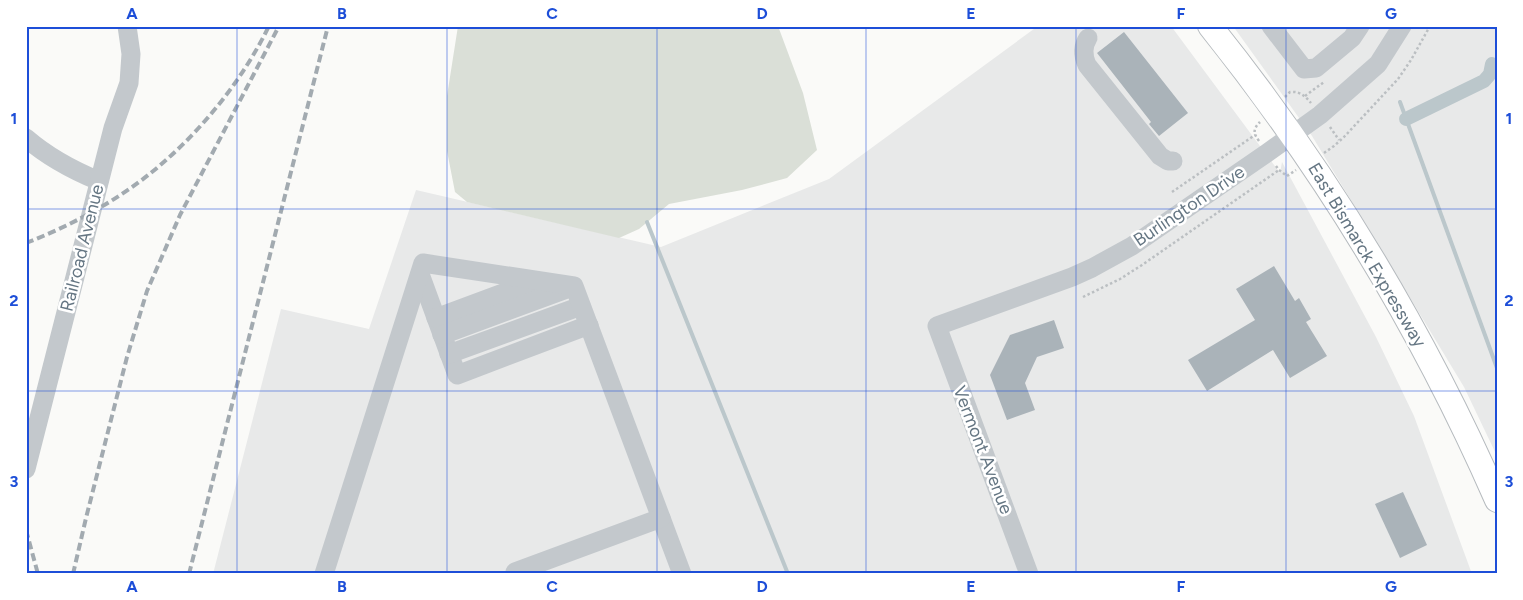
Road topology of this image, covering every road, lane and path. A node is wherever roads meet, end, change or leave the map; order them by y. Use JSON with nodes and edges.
{"nodes":[{"id":1,"x":127,"y":26,"type":"edge"},
{"id":2,"x":1210,"y":26,"type":"edge"},
{"id":3,"x":1272,"y":26,"type":"edge"},
{"id":4,"x":1281,"y":26,"type":"edge"},
{"id":5,"x":1360,"y":26,"type":"edge"},
{"id":6,"x":1402,"y":26,"type":"edge"},
{"id":7,"x":1430,"y":26,"type":"edge"},
{"id":8,"x":1088,"y":38,"type":"dead end"},
{"id":9,"x":1292,"y":54,"type":"junction"},
{"id":10,"x":1255,"y":135,"type":"dead end"},
{"id":11,"x":1292,"y":135,"type":"junction"},
{"id":12,"x":26,"y":138,"type":"edge"},
{"id":13,"x":1340,"y":140,"type":"dead end"},
{"id":14,"x":1173,"y":161,"type":"dead end"},
{"id":15,"x":1279,"y":170,"type":"dead end"},
{"id":16,"x":99,"y":181,"type":"junction"},
{"id":17,"x":1172,"y":192,"type":"dead end"},
{"id":18,"x":420,"y":274,"type":"junction"},
{"id":19,"x":537,"y":280,"type":"junction"},
{"id":20,"x":574,"y":286,"type":"junction"},
{"id":21,"x":1083,"y":297,"type":"dead end"},
{"id":22,"x":581,"y":306,"type":"junction"},
{"id":23,"x":589,"y":325,"type":"junction"},
{"id":24,"x":439,"y":326,"type":"junction"},
{"id":25,"x":937,"y":326,"type":"joint"},
{"id":26,"x":449,"y":354,"type":"junction"},
{"id":27,"x":26,"y":469,"type":"edge"},
{"id":28,"x":1497,"y":500,"type":"edge"},
{"id":29,"x":661,"y":518,"type":"junction"},
{"id":30,"x":324,"y":574,"type":"edge"},
{"id":31,"x":516,"y":574,"type":"edge"},
{"id":32,"x":682,"y":574,"type":"edge"},
{"id":33,"x":1029,"y":574,"type":"edge"}],
"edges":[{"from":1,"to":16,"type":"street","name":"Railroad Avenue"},
{"from":2,"to":11,"type":"main road","name":"East Bismarck Expressway"},
{"from":3,"to":9,"type":"street"},
{"from":4,"to":9,"type":"street"},
{"from":5,"to":9,"type":"street"},
{"from":6,"to":11,"type":"street","name":"Burlington Drive"},
{"from":7,"to":13,"type":"path"},
{"from":8,"to":14,"type":"street"},
{"from":10,"to":17,"type":"path"},
{"from":11,"to":25,"type":"street","name":"Burlington Drive"},
{"from":11,"to":28,"type":"main road","name":"East Bismarck Expressway"},
{"from":12,"to":16,"type":"street"},
{"from":15,"to":21,"type":"path"},
{"from":16,"to":27,"type":"street","name":"Railroad Avenue"},
{"from":18,"to":19,"type":"street"},
{"from":18,"to":24,"type":"street"},
{"from":18,"to":30,"type":"street"},
{"from":19,"to":20,"type":"street"},
{"from":19,"to":24,"type":"street"},
{"from":20,"to":22,"type":"street"},
{"from":20,"to":24,"type":"street"},
{"from":22,"to":23,"type":"street"},
{"from":22,"to":26,"type":"street"},
{"from":23,"to":26,"type":"street"},
{"from":23,"to":29,"type":"street"},
{"from":24,"to":26,"type":"street"},
{"from":25,"to":33,"type":"street","name":"Vermont Avenue"},
{"from":29,"to":31,"type":"street"},
{"from":29,"to":32,"type":"street"}]}
